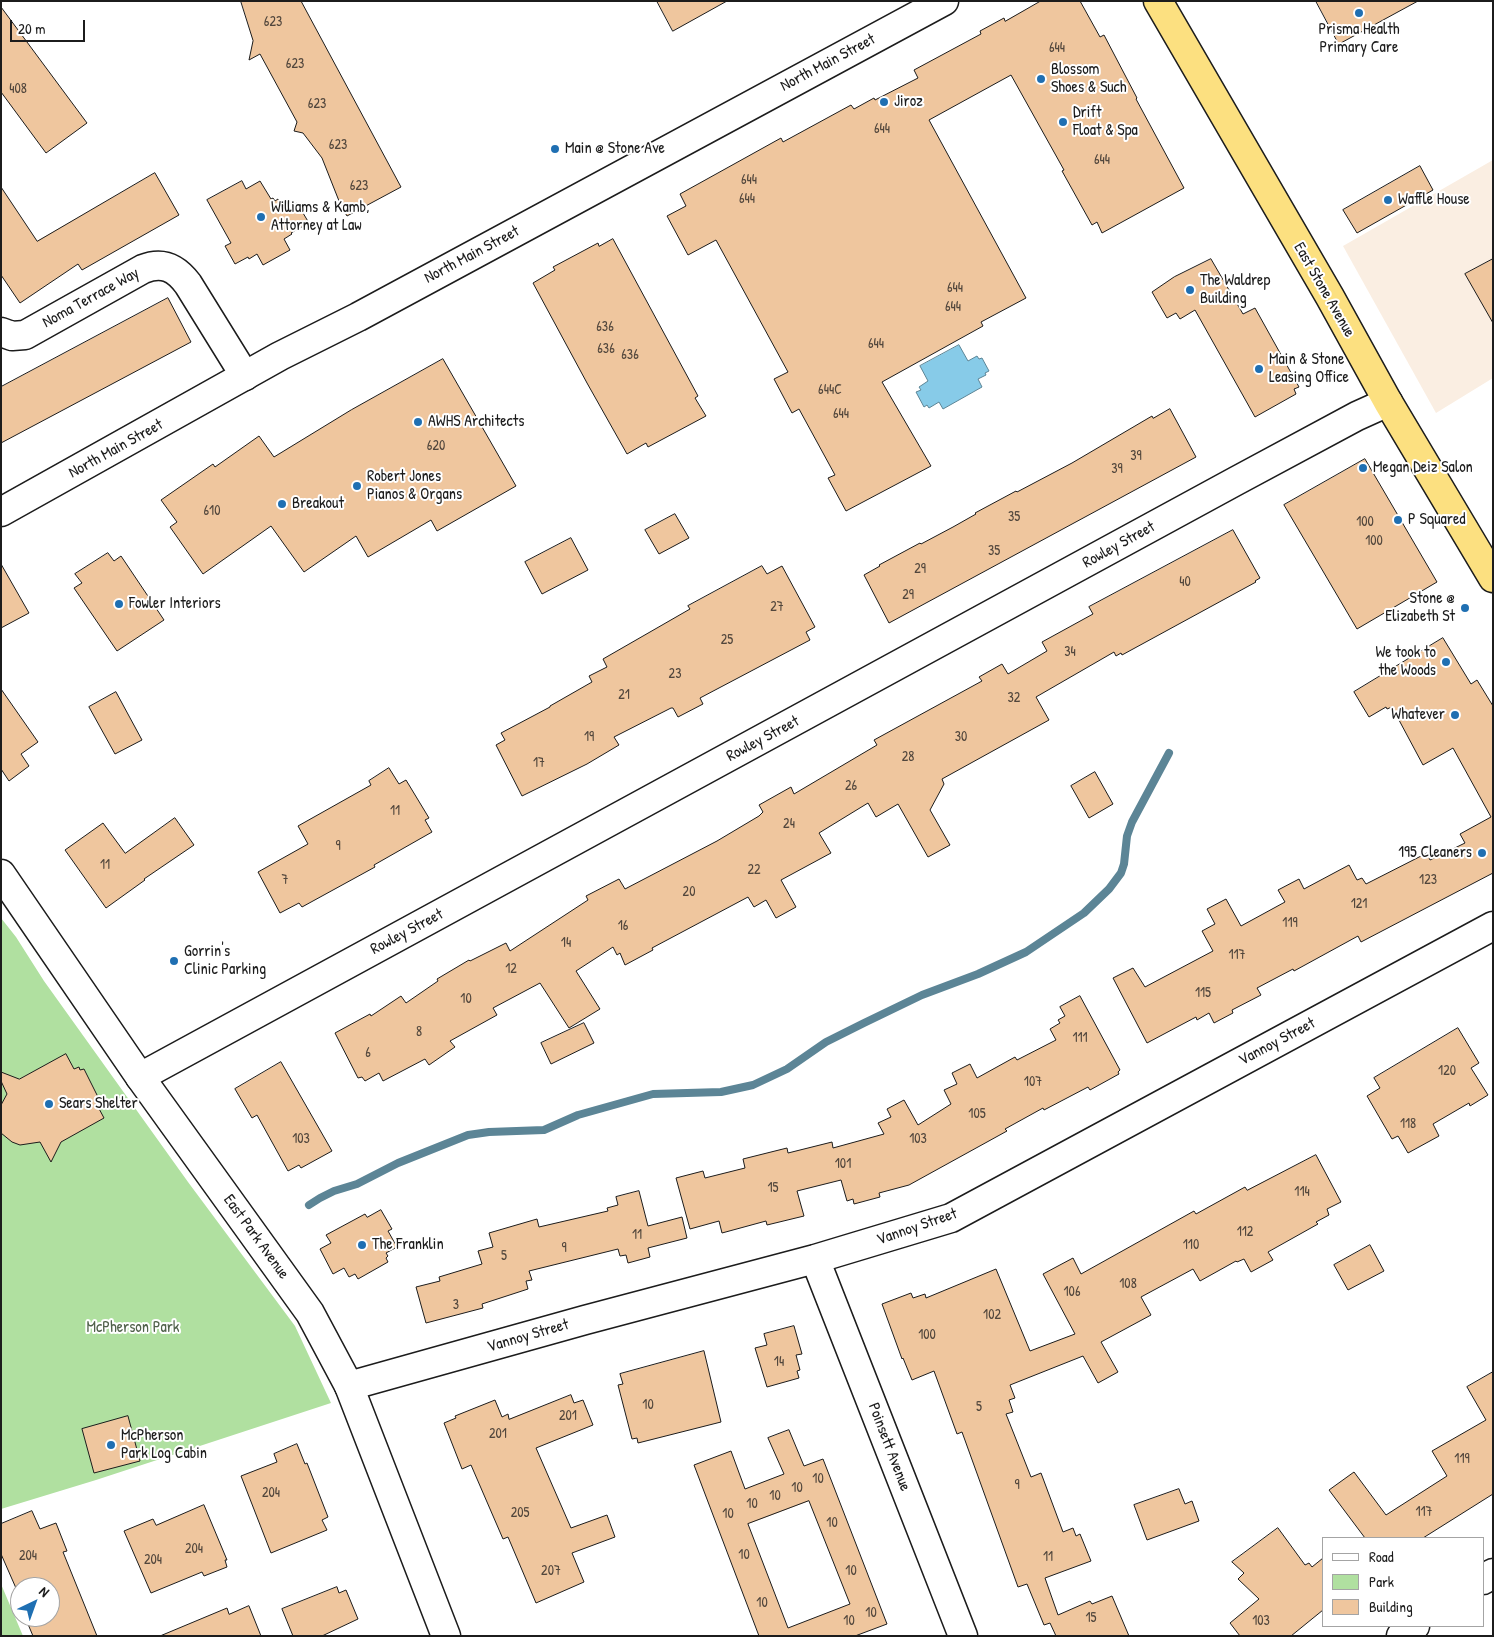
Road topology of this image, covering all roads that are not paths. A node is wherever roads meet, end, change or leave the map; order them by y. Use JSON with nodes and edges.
{"nodes":[{"id":1,"x":944,"y":1,"type":"edge"},
{"id":2,"x":1158,"y":1,"type":"edge"},
{"id":3,"x":1,"y":332,"type":"edge"},
{"id":4,"x":245,"y":376,"type":"junction"},
{"id":5,"x":1388,"y":402,"type":"junction"},
{"id":6,"x":1,"y":512,"type":"edge"},
{"id":7,"x":1493,"y":578,"type":"edge"},
{"id":8,"x":1,"y":874,"type":"edge"},
{"id":9,"x":1493,"y":926,"type":"edge"},
{"id":10,"x":140,"y":1077,"type":"junction"},
{"id":11,"x":815,"y":1259,"type":"junction"},
{"id":12,"x":349,"y":1386,"type":"junction"},
{"id":13,"x":1414,"y":1627,"type":"edge"},
{"id":14,"x":446,"y":1636,"type":"edge"},
{"id":15,"x":963,"y":1636,"type":"edge"},
{"id":16,"x":1401,"y":1636,"type":"edge"}],
"edges":[{"from":1,"to":4,"type":"street","name":"North Main Street"},
{"from":2,"to":5,"type":"highway","name":"East Stone Avenue"},
{"from":3,"to":4,"type":"street","name":"Noma Terrace Way"},
{"from":4,"to":6,"type":"street","name":"North Main Street"},
{"from":5,"to":7,"type":"highway","name":"East Stone Avenue"},
{"from":5,"to":10,"type":"street","name":"Rowley Street"},
{"from":8,"to":10,"type":"street","name":"East Park Avenue"},
{"from":9,"to":11,"type":"street","name":"Vannoy Street"},
{"from":10,"to":12,"type":"street","name":"East Park Avenue"},
{"from":11,"to":12,"type":"street","name":"Vannoy Street"},
{"from":11,"to":15,"type":"street","name":"Poinsett Avenue"},
{"from":12,"to":14,"type":"street","name":"East Park Avenue"},
{"from":13,"to":16,"type":"street"}]}
